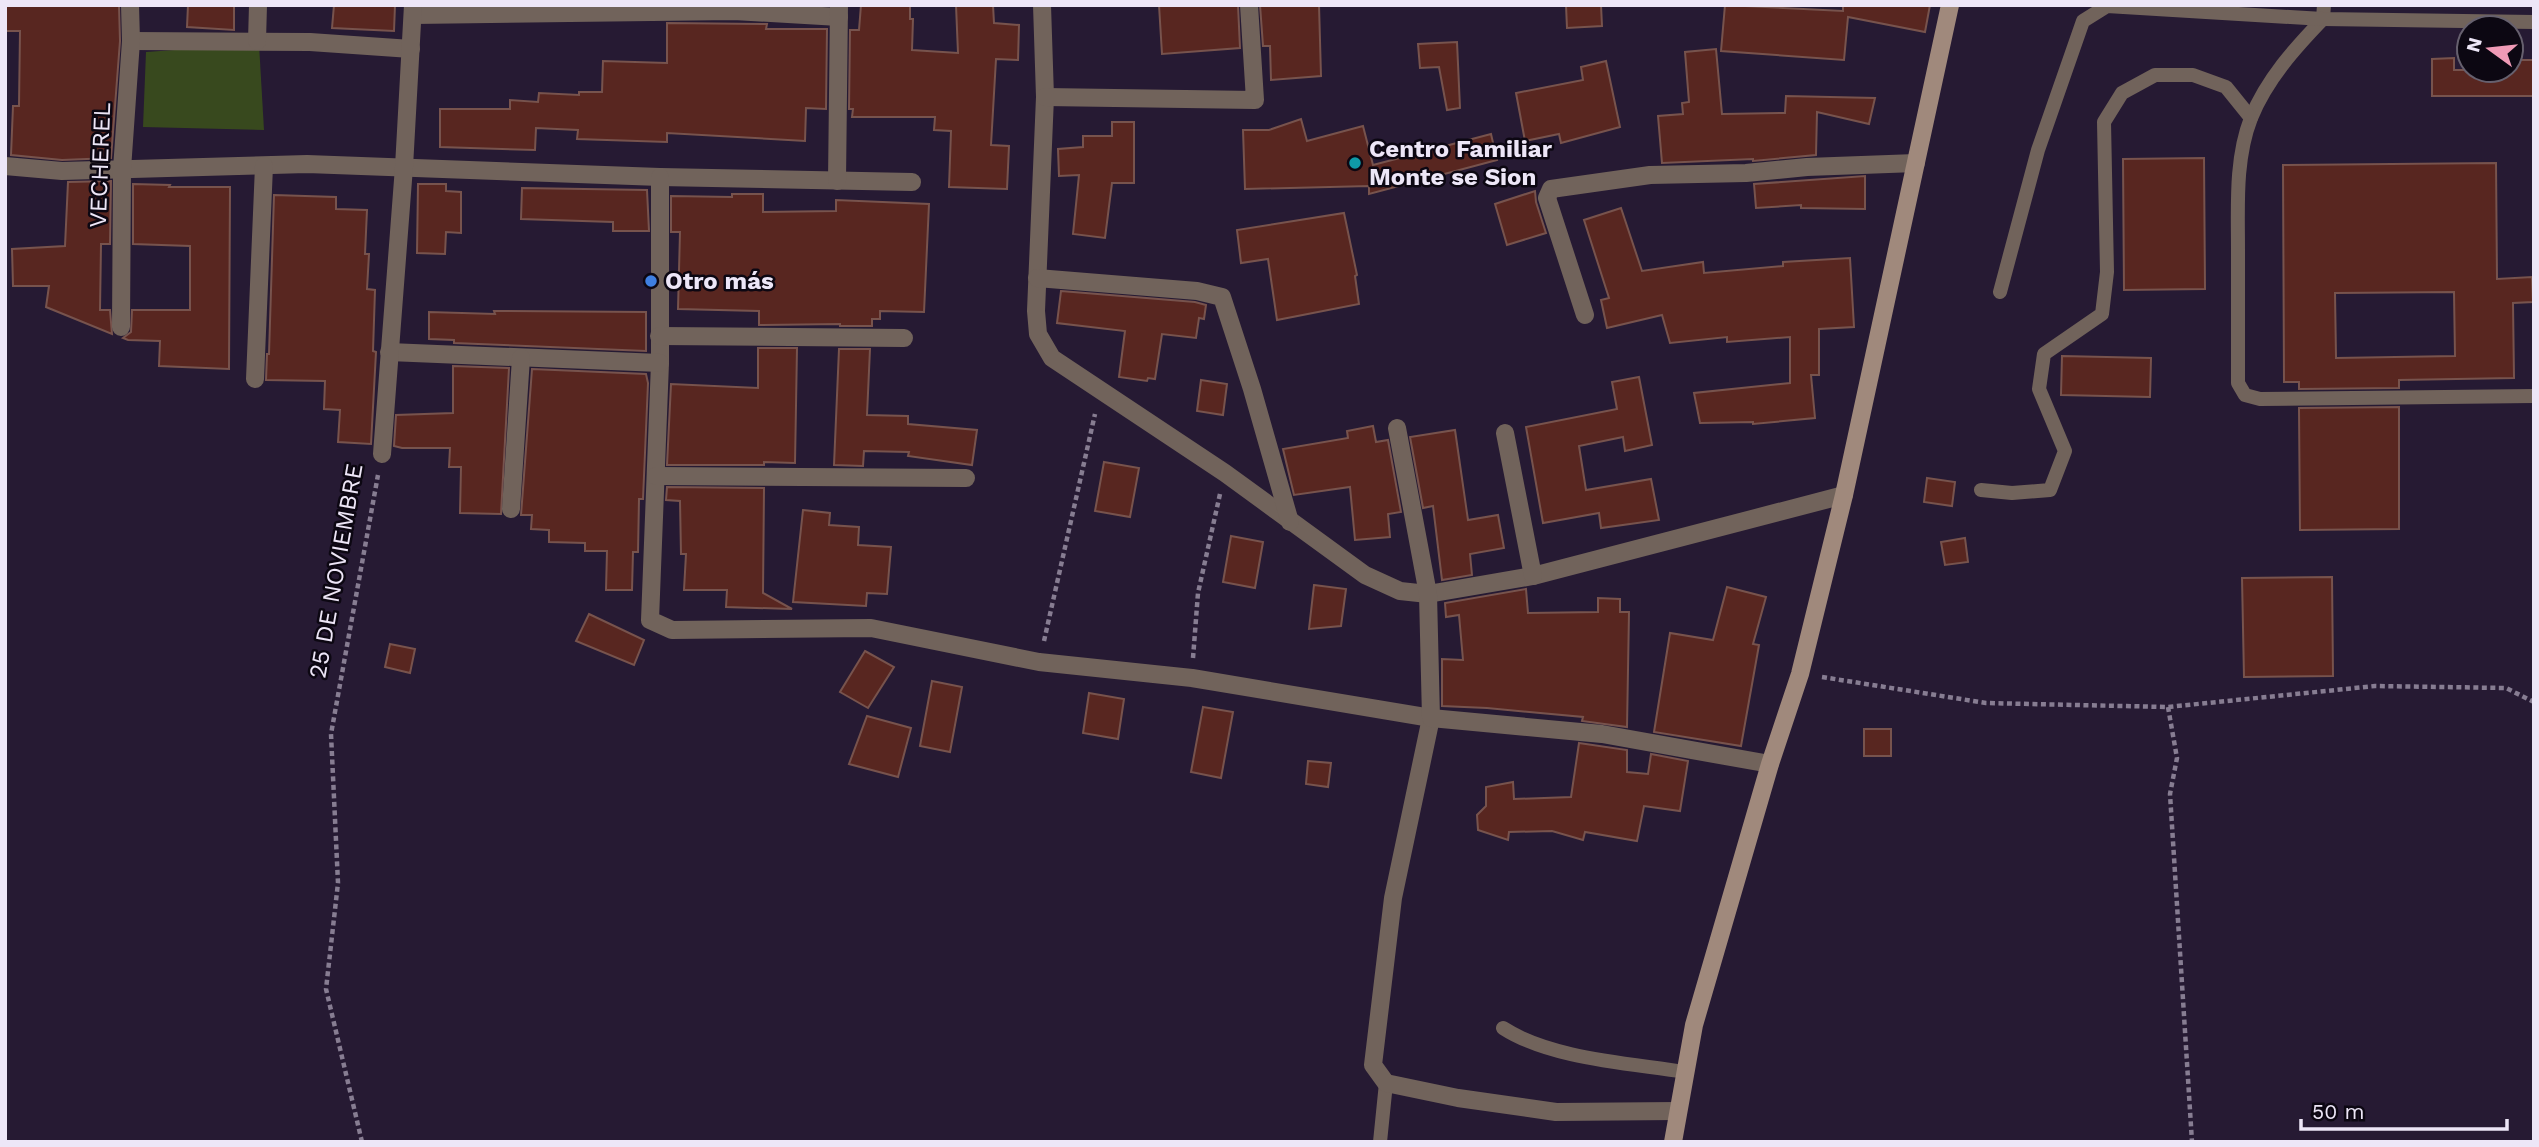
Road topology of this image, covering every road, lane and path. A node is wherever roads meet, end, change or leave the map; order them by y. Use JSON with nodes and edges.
{"nodes":[{"id":1,"x":130,"y":5,"type":"edge"},
{"id":2,"x":258,"y":5,"type":"edge"},
{"id":3,"x":1042,"y":5,"type":"edge"},
{"id":4,"x":1249,"y":5,"type":"edge"},
{"id":5,"x":1950,"y":5,"type":"edge"},
{"id":6,"x":734,"y":8,"type":"edge"},
{"id":7,"x":585,"y":9,"type":"edge"},
{"id":8,"x":413,"y":10,"type":"edge"},
{"id":9,"x":839,"y":11,"type":"edge"},
{"id":10,"x":2323,"y":12,"type":"edge"},
{"id":11,"x":2534,"y":22,"type":"edge"},
{"id":12,"x":131,"y":41,"type":"junction"},
{"id":13,"x":257,"y":41,"type":"junction"},
{"id":14,"x":411,"y":50,"type":"junction"},
{"id":15,"x":1045,"y":97,"type":"junction"},
{"id":16,"x":2251,"y":118,"type":"junction"},
{"id":17,"x":1916,"y":163,"type":"junction"},
{"id":18,"x":5,"y":166,"type":"edge"},
{"id":19,"x":264,"y":166,"type":"junction"},
{"id":20,"x":404,"y":167,"type":"junction"},
{"id":21,"x":122,"y":169,"type":"junction"},
{"id":22,"x":660,"y":177,"type":"junction"},
{"id":23,"x":837,"y":181,"type":"junction"},
{"id":24,"x":912,"y":182,"type":"dead end"},
{"id":25,"x":1037,"y":278,"type":"junction"},
{"id":26,"x":2000,"y":292,"type":"dead end"},
{"id":27,"x":1585,"y":315,"type":"dead end"},
{"id":28,"x":121,"y":327,"type":"dead end"},
{"id":29,"x":659,"y":336,"type":"junction"},
{"id":30,"x":904,"y":338,"type":"dead end"},
{"id":31,"x":389,"y":352,"type":"junction"},
{"id":32,"x":521,"y":358,"type":"junction"},
{"id":33,"x":660,"y":363,"type":"junction"},
{"id":34,"x":255,"y":379,"type":"dead end"},
{"id":35,"x":1101,"y":390,"type":"junction"},
{"id":36,"x":2534,"y":396,"type":"edge"},
{"id":37,"x":1397,"y":428,"type":"dead end"},
{"id":38,"x":1505,"y":433,"type":"dead end"},
{"id":39,"x":382,"y":454,"type":"joint"},
{"id":40,"x":1225,"y":473,"type":"junction"},
{"id":41,"x":656,"y":476,"type":"junction"},
{"id":42,"x":966,"y":478,"type":"dead end"},
{"id":43,"x":1981,"y":490,"type":"dead end"},
{"id":44,"x":1844,"y":495,"type":"junction"},
{"id":45,"x":511,"y":509,"type":"dead end"},
{"id":46,"x":1290,"y":522,"type":"junction"},
{"id":47,"x":1533,"y":576,"type":"junction"},
{"id":48,"x":1428,"y":594,"type":"junction"},
{"id":49,"x":1039,"y":662,"type":"junction"},
{"id":50,"x":1800,"y":674,"type":"junction"},
{"id":51,"x":1192,"y":678,"type":"junction"},
{"id":52,"x":2534,"y":702,"type":"edge"},
{"id":53,"x":2168,"y":707,"type":"junction"},
{"id":54,"x":1431,"y":718,"type":"junction"},
{"id":55,"x":1770,"y":764,"type":"junction"},
{"id":56,"x":1503,"y":1028,"type":"dead end"},
{"id":57,"x":1685,"y":1072,"type":"junction"},
{"id":58,"x":1386,"y":1083,"type":"junction"},
{"id":59,"x":1677,"y":1111,"type":"junction"},
{"id":60,"x":362,"y":1142,"type":"edge"},
{"id":61,"x":1380,"y":1142,"type":"edge"},
{"id":62,"x":1672,"y":1142,"type":"edge"},
{"id":63,"x":2192,"y":1142,"type":"edge"}],
"edges":[{"from":1,"to":12,"type":"street","name":"VECHEREL"},
{"from":2,"to":13,"type":"street"},
{"from":3,"to":15,"type":"street"},
{"from":4,"to":15,"type":"street"},
{"from":5,"to":17,"type":"street"},
{"from":6,"to":7,"type":"street"},
{"from":6,"to":9,"type":"street"},
{"from":7,"to":8,"type":"street"},
{"from":8,"to":14,"type":"street","name":"25 DE NOVIEMBRE"},
{"from":9,"to":23,"type":"street"},
{"from":10,"to":11,"type":"lane"},
{"from":10,"to":16,"type":"lane"},
{"from":10,"to":26,"type":"lane"},
{"from":12,"to":13,"type":"street"},
{"from":12,"to":21,"type":"street","name":"VECHEREL"},
{"from":13,"to":14,"type":"street"},
{"from":14,"to":20,"type":"street","name":"25 DE NOVIEMBRE"},
{"from":15,"to":25,"type":"street"},
{"from":16,"to":36,"type":"lane"},
{"from":16,"to":43,"type":"lane"},
{"from":17,"to":27,"type":"street"},
{"from":17,"to":44,"type":"street"},
{"from":18,"to":21,"type":"street"},
{"from":19,"to":20,"type":"street"},
{"from":19,"to":21,"type":"street"},
{"from":19,"to":34,"type":"street"},
{"from":20,"to":22,"type":"street"},
{"from":20,"to":31,"type":"street","name":"25 DE NOVIEMBRE"},
{"from":21,"to":28,"type":"street","name":"VECHEREL"},
{"from":22,"to":23,"type":"street"},
{"from":22,"to":29,"type":"street"},
{"from":23,"to":24,"type":"street"},
{"from":25,"to":35,"type":"street"},
{"from":25,"to":46,"type":"street"},
{"from":29,"to":30,"type":"street"},
{"from":29,"to":33,"type":"street"},
{"from":31,"to":32,"type":"street"},
{"from":31,"to":39,"type":"street","name":"25 DE NOVIEMBRE"},
{"from":32,"to":33,"type":"street"},
{"from":32,"to":45,"type":"street"},
{"from":33,"to":41,"type":"street"},
{"from":35,"to":40,"type":"street"},
{"from":35,"to":49,"type":"path"},
{"from":37,"to":48,"type":"street"},
{"from":38,"to":47,"type":"street"},
{"from":39,"to":60,"type":"path","name":"25 DE NOVIEMBRE"},
{"from":40,"to":46,"type":"street"},
{"from":40,"to":51,"type":"path"},
{"from":41,"to":42,"type":"street"},
{"from":41,"to":49,"type":"street"},
{"from":44,"to":47,"type":"street"},
{"from":44,"to":50,"type":"street"},
{"from":46,"to":48,"type":"street"},
{"from":47,"to":48,"type":"street"},
{"from":48,"to":54,"type":"street"},
{"from":49,"to":51,"type":"street"},
{"from":50,"to":53,"type":"path"},
{"from":50,"to":55,"type":"street"},
{"from":51,"to":54,"type":"street"},
{"from":52,"to":53,"type":"path"},
{"from":53,"to":63,"type":"path"},
{"from":54,"to":55,"type":"street"},
{"from":54,"to":58,"type":"street"},
{"from":55,"to":57,"type":"street"},
{"from":56,"to":57,"type":"lane"},
{"from":57,"to":59,"type":"street"},
{"from":58,"to":59,"type":"street"},
{"from":58,"to":61,"type":"lane"},
{"from":59,"to":62,"type":"street"}]}
